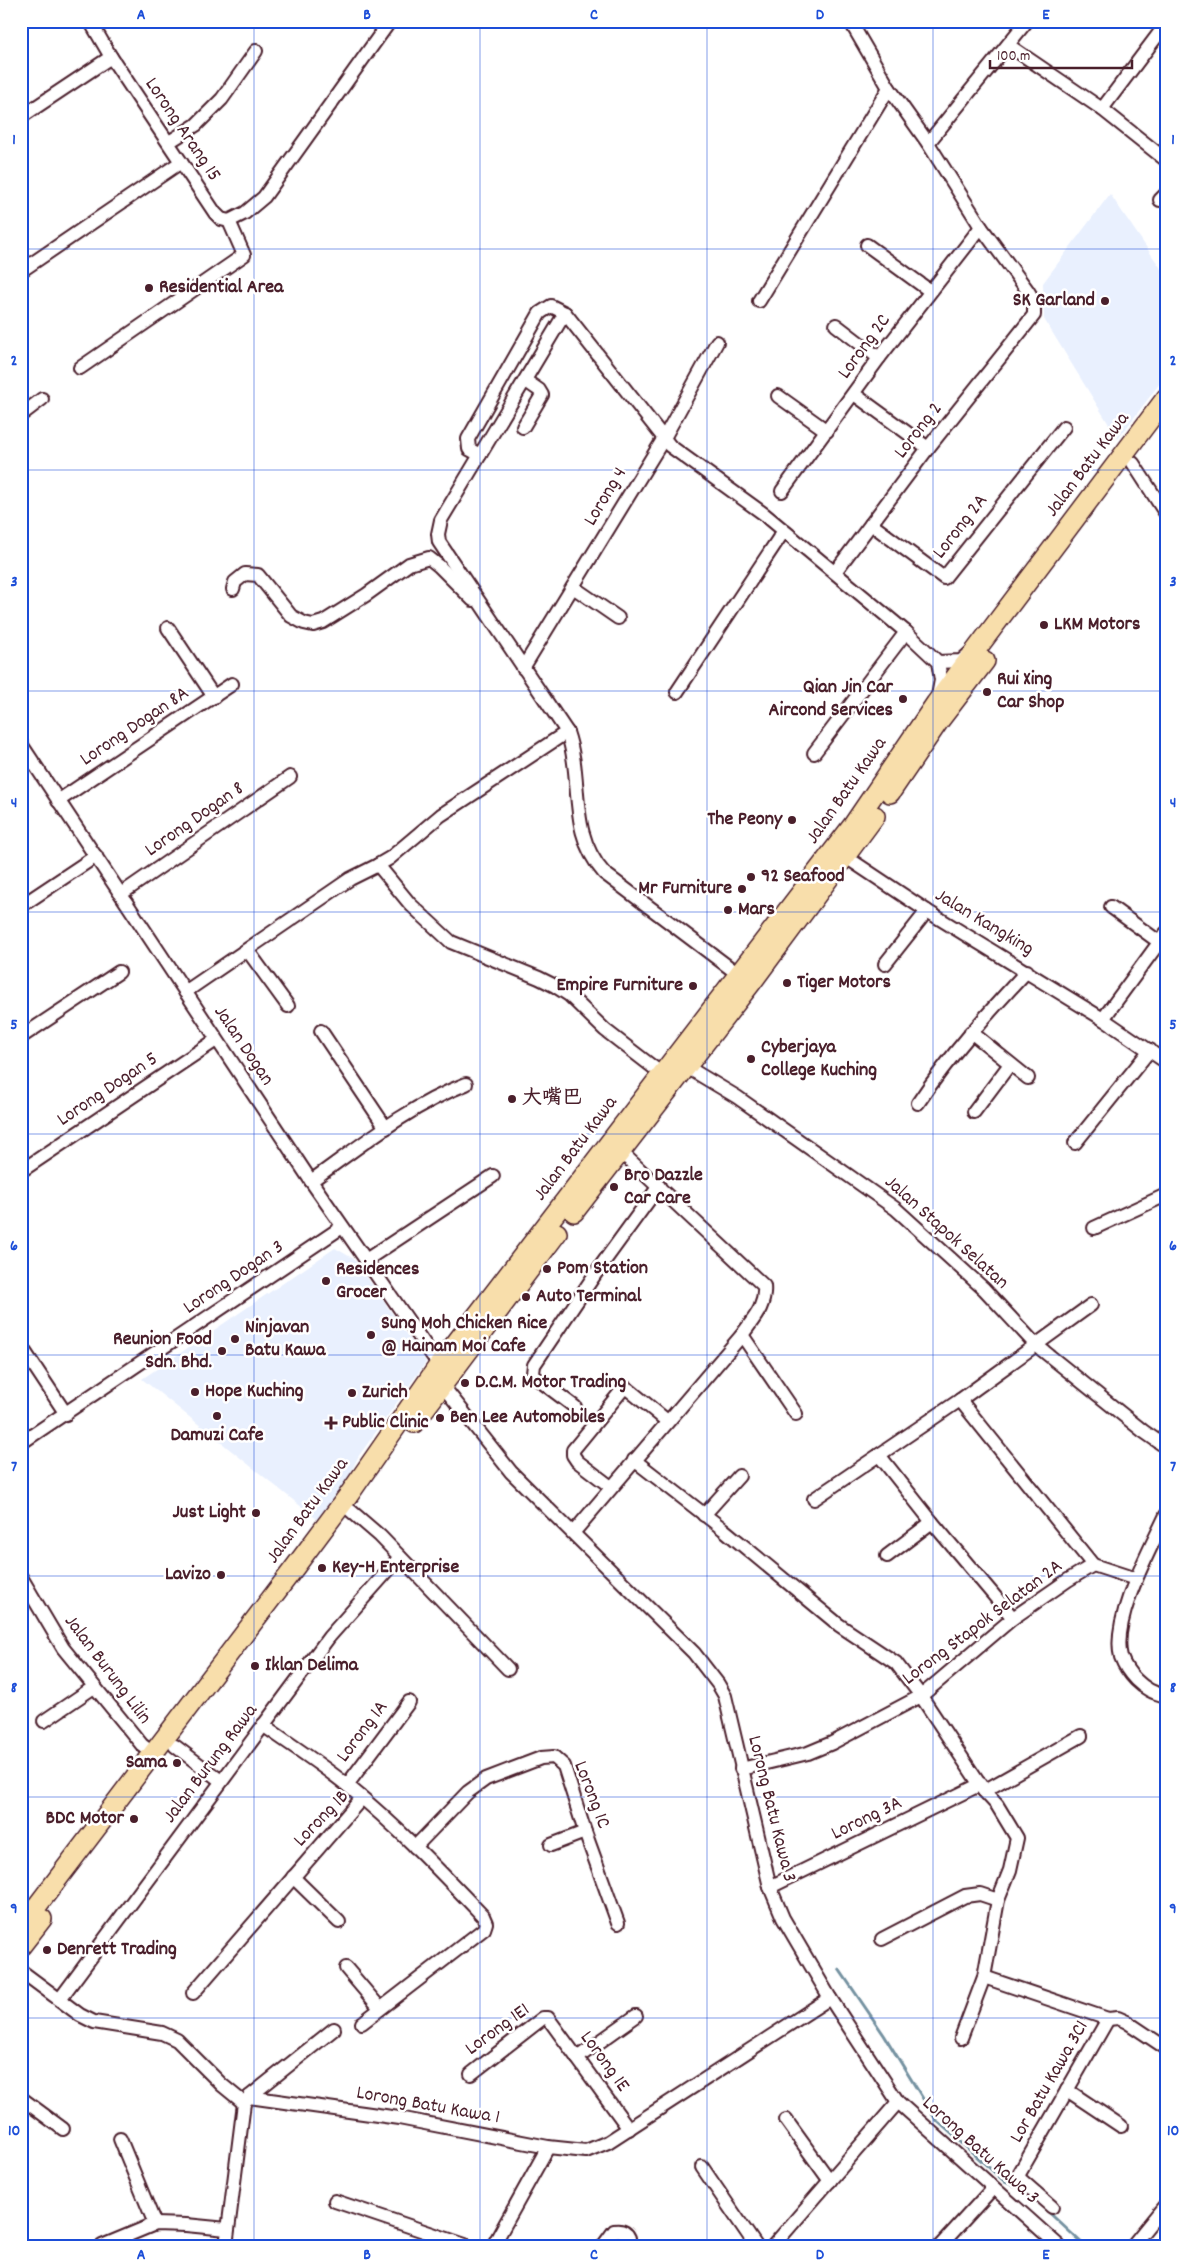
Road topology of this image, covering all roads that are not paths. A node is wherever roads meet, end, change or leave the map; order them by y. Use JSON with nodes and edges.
{"nodes":[{"id":1,"x":90,"y":21,"type":"edge"},
{"id":2,"x":390,"y":21,"type":"edge"},
{"id":3,"x":850,"y":21,"type":"edge"},
{"id":4,"x":1027,"y":21,"type":"edge"},
{"id":5,"x":1166,"y":24,"type":"edge"},
{"id":6,"x":1008,"y":45,"type":"junction"},
{"id":7,"x":256,"y":52,"type":"dead end"},
{"id":8,"x":111,"y":57,"type":"junction"},
{"id":9,"x":889,"y":88,"type":"junction"},
{"id":10,"x":1102,"y":109,"type":"junction"},
{"id":11,"x":21,"y":117,"type":"edge"},
{"id":12,"x":169,"y":142,"type":"junction"},
{"id":13,"x":928,"y":144,"type":"junction"},
{"id":14,"x":1166,"y":160,"type":"edge"},
{"id":15,"x":181,"y":162,"type":"junction"},
{"id":16,"x":229,"y":221,"type":"junction"},
{"id":17,"x":981,"y":227,"type":"junction"},
{"id":18,"x":867,"y":245,"type":"dead end"},
{"id":19,"x":21,"y":271,"type":"edge"},
{"id":20,"x":930,"y":291,"type":"junction"},
{"id":21,"x":759,"y":301,"type":"dead end"},
{"id":22,"x":565,"y":313,"type":"junction"},
{"id":23,"x":836,"y":325,"type":"dead end"},
{"id":24,"x":717,"y":342,"type":"dead end"},
{"id":25,"x":879,"y":358,"type":"junction"},
{"id":26,"x":80,"y":368,"type":"dead end"},
{"id":27,"x":526,"y":381,"type":"junction"},
{"id":28,"x":854,"y":394,"type":"junction"},
{"id":29,"x":778,"y":396,"type":"dead end"},
{"id":30,"x":1166,"y":398,"type":"edge"},
{"id":31,"x":42,"y":400,"type":"dead end"},
{"id":32,"x":21,"y":415,"type":"edge"},
{"id":33,"x":1166,"y":420,"type":"edge"},
{"id":34,"x":524,"y":427,"type":"dead end"},
{"id":35,"x":1064,"y":427,"type":"dead end"},
{"id":36,"x":827,"y":431,"type":"junction"},
{"id":37,"x":664,"y":438,"type":"junction"},
{"id":38,"x":928,"y":448,"type":"junction"},
{"id":39,"x":480,"y":455,"type":"junction"},
{"id":40,"x":1133,"y":463,"type":"junction"},
{"id":41,"x":782,"y":491,"type":"dead end"},
{"id":42,"x":1166,"y":514,"type":"edge"},
{"id":43,"x":871,"y":524,"type":"junction"},
{"id":44,"x":784,"y":532,"type":"junction"},
{"id":45,"x":835,"y":572,"type":"junction"},
{"id":46,"x":573,"y":588,"type":"junction"},
{"id":47,"x":233,"y":589,"type":"dead end"},
{"id":48,"x":479,"y":601,"type":"junction"},
{"id":49,"x":618,"y":618,"type":"dead end"},
{"id":50,"x":168,"y":628,"type":"dead end"},
{"id":51,"x":906,"y":632,"type":"junction"},
{"id":52,"x":982,"y":643,"type":"junction"},
{"id":53,"x":938,"y":662,"type":"junction"},
{"id":54,"x":523,"y":668,"type":"junction"},
{"id":55,"x":232,"y":684,"type":"dead end"},
{"id":56,"x":677,"y":692,"type":"dead end"},
{"id":57,"x":214,"y":698,"type":"junction"},
{"id":58,"x":936,"y":703,"type":"junction"},
{"id":59,"x":568,"y":732,"type":"junction"},
{"id":60,"x":21,"y":744,"type":"edge"},
{"id":61,"x":814,"y":753,"type":"dead end"},
{"id":62,"x":290,"y":777,"type":"dead end"},
{"id":63,"x":58,"y":801,"type":"junction"},
{"id":64,"x":96,"y":856,"type":"junction"},
{"id":65,"x":846,"y":858,"type":"junction"},
{"id":66,"x":378,"y":865,"type":"junction"},
{"id":67,"x":121,"y":894,"type":"junction"},
{"id":68,"x":21,"y":906,"type":"edge"},
{"id":69,"x":1111,"y":907,"type":"dead end"},
{"id":70,"x":927,"y":911,"type":"junction"},
{"id":71,"x":1163,"y":941,"type":"edge"},
{"id":72,"x":248,"y":951,"type":"junction"},
{"id":73,"x":885,"y":964,"type":"dead end"},
{"id":74,"x":1027,"y":971,"type":"junction"},
{"id":75,"x":119,"y":972,"type":"dead end"},
{"id":76,"x":738,"y":974,"type":"junction"},
{"id":77,"x":185,"y":992,"type":"junction"},
{"id":78,"x":288,"y":1006,"type":"dead end"},
{"id":79,"x":1103,"y":1019,"type":"junction"},
{"id":80,"x":321,"y":1031,"type":"dead end"},
{"id":81,"x":971,"y":1032,"type":"junction"},
{"id":82,"x":21,"y":1036,"type":"edge"},
{"id":83,"x":216,"y":1040,"type":"junction"},
{"id":84,"x":1150,"y":1050,"type":"junction"},
{"id":85,"x":1166,"y":1062,"type":"edge"},
{"id":86,"x":1010,"y":1064,"type":"junction"},
{"id":87,"x":687,"y":1067,"type":"junction"},
{"id":88,"x":662,"y":1074,"type":"junction"},
{"id":89,"x":1028,"y":1078,"type":"dead end"},
{"id":90,"x":466,"y":1084,"type":"dead end"},
{"id":91,"x":918,"y":1103,"type":"dead end"},
{"id":92,"x":974,"y":1112,"type":"dead end"},
{"id":93,"x":386,"y":1128,"type":"junction"},
{"id":94,"x":1075,"y":1143,"type":"dead end"},
{"id":95,"x":621,"y":1152,"type":"junction"},
{"id":96,"x":23,"y":1166,"type":"edge"},
{"id":97,"x":493,"y":1176,"type":"dead end"},
{"id":98,"x":311,"y":1181,"type":"junction"},
{"id":99,"x":659,"y":1186,"type":"junction"},
{"id":100,"x":1166,"y":1195,"type":"edge"},
{"id":101,"x":342,"y":1227,"type":"junction"},
{"id":102,"x":1094,"y":1228,"type":"dead end"},
{"id":103,"x":366,"y":1260,"type":"junction"},
{"id":104,"x":1091,"y":1306,"type":"dead end"},
{"id":105,"x":742,"y":1335,"type":"junction"},
{"id":106,"x":1036,"y":1345,"type":"junction"},
{"id":107,"x":21,"y":1346,"type":"edge"},
{"id":108,"x":439,"y":1365,"type":"junction"},
{"id":109,"x":442,"y":1385,"type":"junction"},
{"id":110,"x":960,"y":1400,"type":"junction"},
{"id":111,"x":575,"y":1407,"type":"dead end"},
{"id":112,"x":66,"y":1414,"type":"junction"},
{"id":113,"x":796,"y":1414,"type":"dead end"},
{"id":114,"x":667,"y":1421,"type":"junction"},
{"id":115,"x":21,"y":1443,"type":"edge"},
{"id":116,"x":1166,"y":1447,"type":"edge"},
{"id":117,"x":879,"y":1456,"type":"junction"},
{"id":118,"x":634,"y":1460,"type":"junction"},
{"id":119,"x":739,"y":1476,"type":"dead end"},
{"id":120,"x":611,"y":1488,"type":"junction"},
{"id":121,"x":814,"y":1499,"type":"dead end"},
{"id":122,"x":351,"y":1511,"type":"junction"},
{"id":123,"x":704,"y":1515,"type":"junction"},
{"id":124,"x":1166,"y":1515,"type":"edge"},
{"id":125,"x":932,"y":1522,"type":"junction"},
{"id":126,"x":573,"y":1533,"type":"junction"},
{"id":127,"x":887,"y":1556,"type":"dead end"},
{"id":128,"x":400,"y":1557,"type":"junction"},
{"id":129,"x":1093,"y":1565,"type":"junction"},
{"id":130,"x":21,"y":1577,"type":"edge"},
{"id":131,"x":1136,"y":1579,"type":"junction"},
{"id":132,"x":1013,"y":1618,"type":"junction"},
{"id":133,"x":508,"y":1669,"type":"dead end"},
{"id":134,"x":94,"y":1687,"type":"junction"},
{"id":135,"x":922,"y":1696,"type":"junction"},
{"id":136,"x":1166,"y":1696,"type":"edge"},
{"id":137,"x":409,"y":1702,"type":"dead end"},
{"id":138,"x":44,"y":1721,"type":"dead end"},
{"id":139,"x":264,"y":1726,"type":"junction"},
{"id":140,"x":1080,"y":1736,"type":"dead end"},
{"id":141,"x":175,"y":1746,"type":"junction"},
{"id":142,"x":154,"y":1754,"type":"junction"},
{"id":143,"x":741,"y":1768,"type":"junction"},
{"id":144,"x":221,"y":1781,"type":"junction"},
{"id":145,"x":347,"y":1785,"type":"junction"},
{"id":146,"x":983,"y":1787,"type":"junction"},
{"id":147,"x":362,"y":1798,"type":"junction"},
{"id":148,"x":585,"y":1832,"type":"junction"},
{"id":149,"x":552,"y":1845,"type":"dead end"},
{"id":150,"x":416,"y":1847,"type":"junction"},
{"id":151,"x":293,"y":1877,"type":"junction"},
{"id":152,"x":770,"y":1888,"type":"junction"},
{"id":153,"x":998,"y":1900,"type":"junction"},
{"id":154,"x":339,"y":1922,"type":"dead end"},
{"id":155,"x":618,"y":1924,"type":"dead end"},
{"id":156,"x":21,"y":1927,"type":"edge"},
{"id":157,"x":882,"y":1939,"type":"dead end"},
{"id":158,"x":21,"y":1946,"type":"edge"},
{"id":159,"x":346,"y":1968,"type":"dead end"},
{"id":160,"x":21,"y":1970,"type":"edge"},
{"id":161,"x":984,"y":1977,"type":"junction"},
{"id":162,"x":193,"y":1993,"type":"dead end"},
{"id":163,"x":830,"y":1998,"type":"junction"},
{"id":164,"x":60,"y":1999,"type":"junction"},
{"id":165,"x":380,"y":2008,"type":"junction"},
{"id":166,"x":636,"y":2016,"type":"dead end"},
{"id":167,"x":548,"y":2018,"type":"joint"},
{"id":168,"x":1108,"y":2019,"type":"junction"},
{"id":169,"x":362,"y":2023,"type":"dead end"},
{"id":170,"x":334,"y":2029,"type":"dead end"},
{"id":171,"x":961,"y":2038,"type":"dead end"},
{"id":172,"x":1166,"y":2048,"type":"edge"},
{"id":173,"x":577,"y":2058,"type":"junction"},
{"id":174,"x":471,"y":2074,"type":"dead end"},
{"id":175,"x":1067,"y":2090,"type":"junction"},
{"id":176,"x":21,"y":2098,"type":"edge"},
{"id":177,"x":246,"y":2100,"type":"junction"},
{"id":178,"x":898,"y":2102,"type":"junction"},
{"id":179,"x":786,"y":2120,"type":"dead end"},
{"id":180,"x":1121,"y":2126,"type":"dead end"},
{"id":181,"x":63,"y":2129,"type":"dead end"},
{"id":182,"x":629,"y":2129,"type":"junction"},
{"id":183,"x":120,"y":2139,"type":"dead end"},
{"id":184,"x":548,"y":2147,"type":"junction"},
{"id":185,"x":702,"y":2167,"type":"dead end"},
{"id":186,"x":830,"y":2181,"type":"junction"},
{"id":187,"x":993,"y":2188,"type":"junction"},
{"id":188,"x":335,"y":2201,"type":"dead end"},
{"id":189,"x":1166,"y":2204,"type":"edge"},
{"id":190,"x":1052,"y":2207,"type":"dead end"},
{"id":191,"x":155,"y":2224,"type":"junction"},
{"id":192,"x":227,"y":2230,"type":"junction"},
{"id":193,"x":102,"y":2246,"type":"edge"},
{"id":194,"x":226,"y":2246,"type":"edge"},
{"id":195,"x":468,"y":2246,"type":"edge"},
{"id":196,"x":493,"y":2246,"type":"edge"},
{"id":197,"x":602,"y":2246,"type":"edge"},
{"id":198,"x":624,"y":2246,"type":"edge"},
{"id":199,"x":756,"y":2246,"type":"edge"},
{"id":200,"x":774,"y":2246,"type":"edge"},
{"id":201,"x":940,"y":2246,"type":"edge"},
{"id":202,"x":1059,"y":2246,"type":"edge"},
{"id":203,"x":1132,"y":2246,"type":"edge"}],
"edges":[{"from":1,"to":8,"type":"street","name":"Lorong Arang 15"},
{"from":2,"to":16,"type":"street"},
{"from":3,"to":9,"type":"street"},
{"from":4,"to":6,"type":"street"},
{"from":5,"to":10,"type":"street"},
{"from":6,"to":10,"type":"street"},
{"from":6,"to":13,"type":"street"},
{"from":7,"to":12,"type":"street"},
{"from":8,"to":11,"type":"street"},
{"from":8,"to":12,"type":"street","name":"Lorong Arang 15"},
{"from":9,"to":13,"type":"street"},
{"from":9,"to":21,"type":"street"},
{"from":10,"to":14,"type":"street"},
{"from":12,"to":15,"type":"street","name":"Lorong Arang 15"},
{"from":13,"to":17,"type":"street"},
{"from":15,"to":16,"type":"street","name":"Lorong Arang 15"},
{"from":15,"to":19,"type":"street"},
{"from":16,"to":26,"type":"street","name":"Lorong Arang 15"},
{"from":17,"to":20,"type":"street","name":"Lorong 2C"},
{"from":17,"to":38,"type":"street","name":"Lorong 2"},
{"from":18,"to":20,"type":"street"},
{"from":20,"to":25,"type":"street","name":"Lorong 2C"},
{"from":22,"to":27,"type":"street"},
{"from":22,"to":37,"type":"street"},
{"from":22,"to":39,"type":"street"},
{"from":23,"to":25,"type":"street"},
{"from":24,"to":37,"type":"street","name":"Lorong 4"},
{"from":25,"to":28,"type":"street","name":"Lorong 2C"},
{"from":27,"to":34,"type":"street"},
{"from":27,"to":39,"type":"street"},
{"from":28,"to":36,"type":"street","name":"Lorong 2C"},
{"from":28,"to":38,"type":"street"},
{"from":29,"to":36,"type":"street"},
{"from":30,"to":52,"type":"highway","name":"Jalan Batu Kawa"},
{"from":31,"to":32,"type":"street"},
{"from":33,"to":40,"type":"highway","name":"Jalan Batu Kawa"},
{"from":35,"to":43,"type":"street","name":"Lorong 2A"},
{"from":36,"to":41,"type":"street","name":"Lorong 2C"},
{"from":37,"to":44,"type":"street"},
{"from":37,"to":46,"type":"street","name":"Lorong 4"},
{"from":38,"to":43,"type":"street","name":"Lorong 2"},
{"from":39,"to":48,"type":"street"},
{"from":40,"to":42,"type":"street"},
{"from":40,"to":65,"type":"highway","name":"Jalan Batu Kawa"},
{"from":43,"to":45,"type":"street","name":"Lorong 2"},
{"from":44,"to":45,"type":"street"},
{"from":44,"to":56,"type":"street"},
{"from":45,"to":51,"type":"street"},
{"from":46,"to":49,"type":"street"},
{"from":46,"to":54,"type":"street","name":"Lorong 4"},
{"from":47,"to":48,"type":"street"},
{"from":48,"to":54,"type":"street"},
{"from":50,"to":57,"type":"street"},
{"from":51,"to":53,"type":"street"},
{"from":51,"to":61,"type":"street"},
{"from":52,"to":53,"type":"street"},
{"from":52,"to":58,"type":"highway","name":"Jalan Batu Kawa"},
{"from":53,"to":58,"type":"street"},
{"from":54,"to":59,"type":"street"},
{"from":55,"to":57,"type":"street","name":"Lorong Dogan 8A"},
{"from":57,"to":63,"type":"street","name":"Lorong Dogan 8A"},
{"from":58,"to":76,"type":"highway","name":"Jalan Batu Kawa"},
{"from":59,"to":66,"type":"street"},
{"from":59,"to":76,"type":"street"},
{"from":60,"to":63,"type":"street","name":"Jalan Dogan"},
{"from":62,"to":67,"type":"street","name":"Lorong Dogan 8"},
{"from":63,"to":64,"type":"street","name":"Jalan Dogan"},
{"from":64,"to":67,"type":"street","name":"Jalan Dogan"},
{"from":64,"to":68,"type":"street"},
{"from":65,"to":70,"type":"street","name":"Jalan Kangking"},
{"from":65,"to":87,"type":"highway","name":"Jalan Batu Kawa"},
{"from":66,"to":72,"type":"street"},
{"from":66,"to":88,"type":"street"},
{"from":67,"to":77,"type":"street","name":"Jalan Dogan"},
{"from":69,"to":71,"type":"street"},
{"from":70,"to":73,"type":"street"},
{"from":70,"to":74,"type":"street","name":"Jalan Kangking"},
{"from":71,"to":79,"type":"street"},
{"from":72,"to":77,"type":"street"},
{"from":72,"to":78,"type":"street"},
{"from":74,"to":79,"type":"street","name":"Jalan Kangking"},
{"from":74,"to":81,"type":"street"},
{"from":75,"to":82,"type":"street"},
{"from":76,"to":88,"type":"highway","name":"Jalan Batu Kawa"},
{"from":77,"to":83,"type":"street","name":"Jalan Dogan"},
{"from":79,"to":84,"type":"street","name":"Jalan Kangking"},
{"from":80,"to":93,"type":"street"},
{"from":81,"to":86,"type":"street"},
{"from":81,"to":91,"type":"street"},
{"from":83,"to":96,"type":"street","name":"Lorong Dogan 5"},
{"from":83,"to":98,"type":"street","name":"Jalan Dogan"},
{"from":84,"to":85,"type":"street","name":"Jalan Kangking"},
{"from":84,"to":94,"type":"street"},
{"from":86,"to":89,"type":"street"},
{"from":86,"to":92,"type":"street"},
{"from":87,"to":95,"type":"highway","name":"Jalan Batu Kawa"},
{"from":87,"to":106,"type":"street","name":"Jalan Stapok Selatan"},
{"from":88,"to":108,"type":"highway","name":"Jalan Batu Kawa"},
{"from":90,"to":93,"type":"street"},
{"from":93,"to":98,"type":"street"},
{"from":95,"to":99,"type":"street"},
{"from":95,"to":109,"type":"highway","name":"Jalan Batu Kawa"},
{"from":97,"to":103,"type":"street"},
{"from":98,"to":101,"type":"street","name":"Jalan Dogan"},
{"from":99,"to":105,"type":"street"},
{"from":99,"to":111,"type":"street"},
{"from":100,"to":102,"type":"street"},
{"from":101,"to":103,"type":"street","name":"Jalan Dogan"},
{"from":101,"to":112,"type":"street","name":"Lorong Dogan 3"},
{"from":103,"to":108,"type":"street","name":"Jalan Dogan"},
{"from":104,"to":106,"type":"street"},
{"from":105,"to":113,"type":"street"},
{"from":105,"to":114,"type":"street"},
{"from":106,"to":110,"type":"street"},
{"from":106,"to":116,"type":"street","name":"Jalan Stapok Selatan"},
{"from":107,"to":112,"type":"street"},
{"from":108,"to":142,"type":"highway","name":"Jalan Batu Kawa"},
{"from":109,"to":122,"type":"highway","name":"Jalan Batu Kawa"},
{"from":109,"to":126,"type":"street","name":"Lorong Batu Kawa 3"},
{"from":110,"to":117,"type":"street"},
{"from":110,"to":129,"type":"street"},
{"from":112,"to":115,"type":"street","name":"Lorong Dogan 3"},
{"from":114,"to":118,"type":"street"},
{"from":114,"to":120,"type":"street"},
{"from":117,"to":121,"type":"street"},
{"from":117,"to":125,"type":"street"},
{"from":118,"to":120,"type":"street"},
{"from":118,"to":123,"type":"street"},
{"from":119,"to":123,"type":"street"},
{"from":120,"to":126,"type":"street"},
{"from":122,"to":128,"type":"street"},
{"from":122,"to":141,"type":"highway","name":"Jalan Batu Kawa"},
{"from":123,"to":135,"type":"street"},
{"from":124,"to":131,"type":"street"},
{"from":125,"to":127,"type":"street"},
{"from":125,"to":132,"type":"street"},
{"from":126,"to":143,"type":"street","name":"Lorong Batu Kawa 3"},
{"from":128,"to":133,"type":"street"},
{"from":128,"to":139,"type":"street","name":"Jalan Burung Rawa"},
{"from":129,"to":131,"type":"street","name":"Lorong Stapok Selatan 2A"},
{"from":129,"to":132,"type":"street","name":"Lorong Stapok Selatan 2A"},
{"from":130,"to":134,"type":"street","name":"Jalan Burung Lilin"},
{"from":131,"to":136,"type":"street"},
{"from":132,"to":135,"type":"street","name":"Lorong Stapok Selatan 2A"},
{"from":134,"to":138,"type":"street"},
{"from":134,"to":142,"type":"street","name":"Jalan Burung Lilin"},
{"from":135,"to":143,"type":"street","name":"Lorong Stapok Selatan 2A"},
{"from":135,"to":146,"type":"street"},
{"from":137,"to":145,"type":"street","name":"Lorong 1A"},
{"from":139,"to":144,"type":"street","name":"Jalan Burung Rawa"},
{"from":139,"to":145,"type":"street"},
{"from":140,"to":146,"type":"street","name":"Lorong 3A"},
{"from":141,"to":144,"type":"street"},
{"from":141,"to":158,"type":"highway","name":"Jalan Batu Kawa"},
{"from":142,"to":156,"type":"highway","name":"Jalan Batu Kawa"},
{"from":143,"to":152,"type":"street","name":"Lorong Batu Kawa 3"},
{"from":144,"to":164,"type":"street","name":"Jalan Burung Rawa"},
{"from":145,"to":147,"type":"street"},
{"from":146,"to":152,"type":"street","name":"Lorong 3A"},
{"from":146,"to":153,"type":"street"},
{"from":147,"to":150,"type":"street","name":"Lorong 1B"},
{"from":147,"to":151,"type":"street","name":"Lorong 1B"},
{"from":148,"to":149,"type":"street"},
{"from":148,"to":150,"type":"street","name":"Lorong 1C"},
{"from":148,"to":155,"type":"street","name":"Lorong 1C"},
{"from":150,"to":165,"type":"street","name":"Lorong 1B"},
{"from":151,"to":154,"type":"street"},
{"from":151,"to":162,"type":"street","name":"Lorong 1B"},
{"from":152,"to":163,"type":"street","name":"Lorong Batu Kawa 3"},
{"from":153,"to":157,"type":"street"},
{"from":153,"to":161,"type":"street"},
{"from":159,"to":165,"type":"street"},
{"from":160,"to":164,"type":"street"},
{"from":161,"to":168,"type":"street"},
{"from":161,"to":171,"type":"street"},
{"from":163,"to":178,"type":"street","name":"Lorong Batu Kawa 3"},
{"from":163,"to":182,"type":"street","name":"Lorong Batu Kawa 1"},
{"from":164,"to":177,"type":"street"},
{"from":165,"to":169,"type":"street"},
{"from":166,"to":173,"type":"street"},
{"from":167,"to":173,"type":"street","name":"Lorong 1E"},
{"from":167,"to":174,"type":"street","name":"Lorong 1E1"},
{"from":168,"to":172,"type":"street"},
{"from":168,"to":175,"type":"street","name":"Lor Batu Kawa 3C1"},
{"from":170,"to":177,"type":"street"},
{"from":173,"to":182,"type":"street","name":"Lorong 1E"},
{"from":175,"to":180,"type":"street"},
{"from":175,"to":190,"type":"street","name":"Lor Batu Kawa 3C1"},
{"from":176,"to":181,"type":"street"},
{"from":177,"to":184,"type":"street","name":"Lorong Batu Kawa 1"},
{"from":177,"to":192,"type":"street"},
{"from":178,"to":186,"type":"street"},
{"from":178,"to":187,"type":"street","name":"Lorong Batu Kawa 3"},
{"from":179,"to":186,"type":"street"},
{"from":182,"to":184,"type":"street","name":"Lorong Batu Kawa 1"},
{"from":183,"to":191,"type":"street"},
{"from":184,"to":196,"type":"street"},
{"from":185,"to":199,"type":"street"},
{"from":186,"to":200,"type":"street"},
{"from":187,"to":201,"type":"street"},
{"from":187,"to":202,"type":"street","name":"Lorong Batu Kawa 3"},
{"from":188,"to":195,"type":"street"},
{"from":189,"to":203,"type":"street"},
{"from":191,"to":192,"type":"street"},
{"from":191,"to":193,"type":"street"},
{"from":192,"to":194,"type":"street"},
{"from":197,"to":198,"type":"street"}]}
